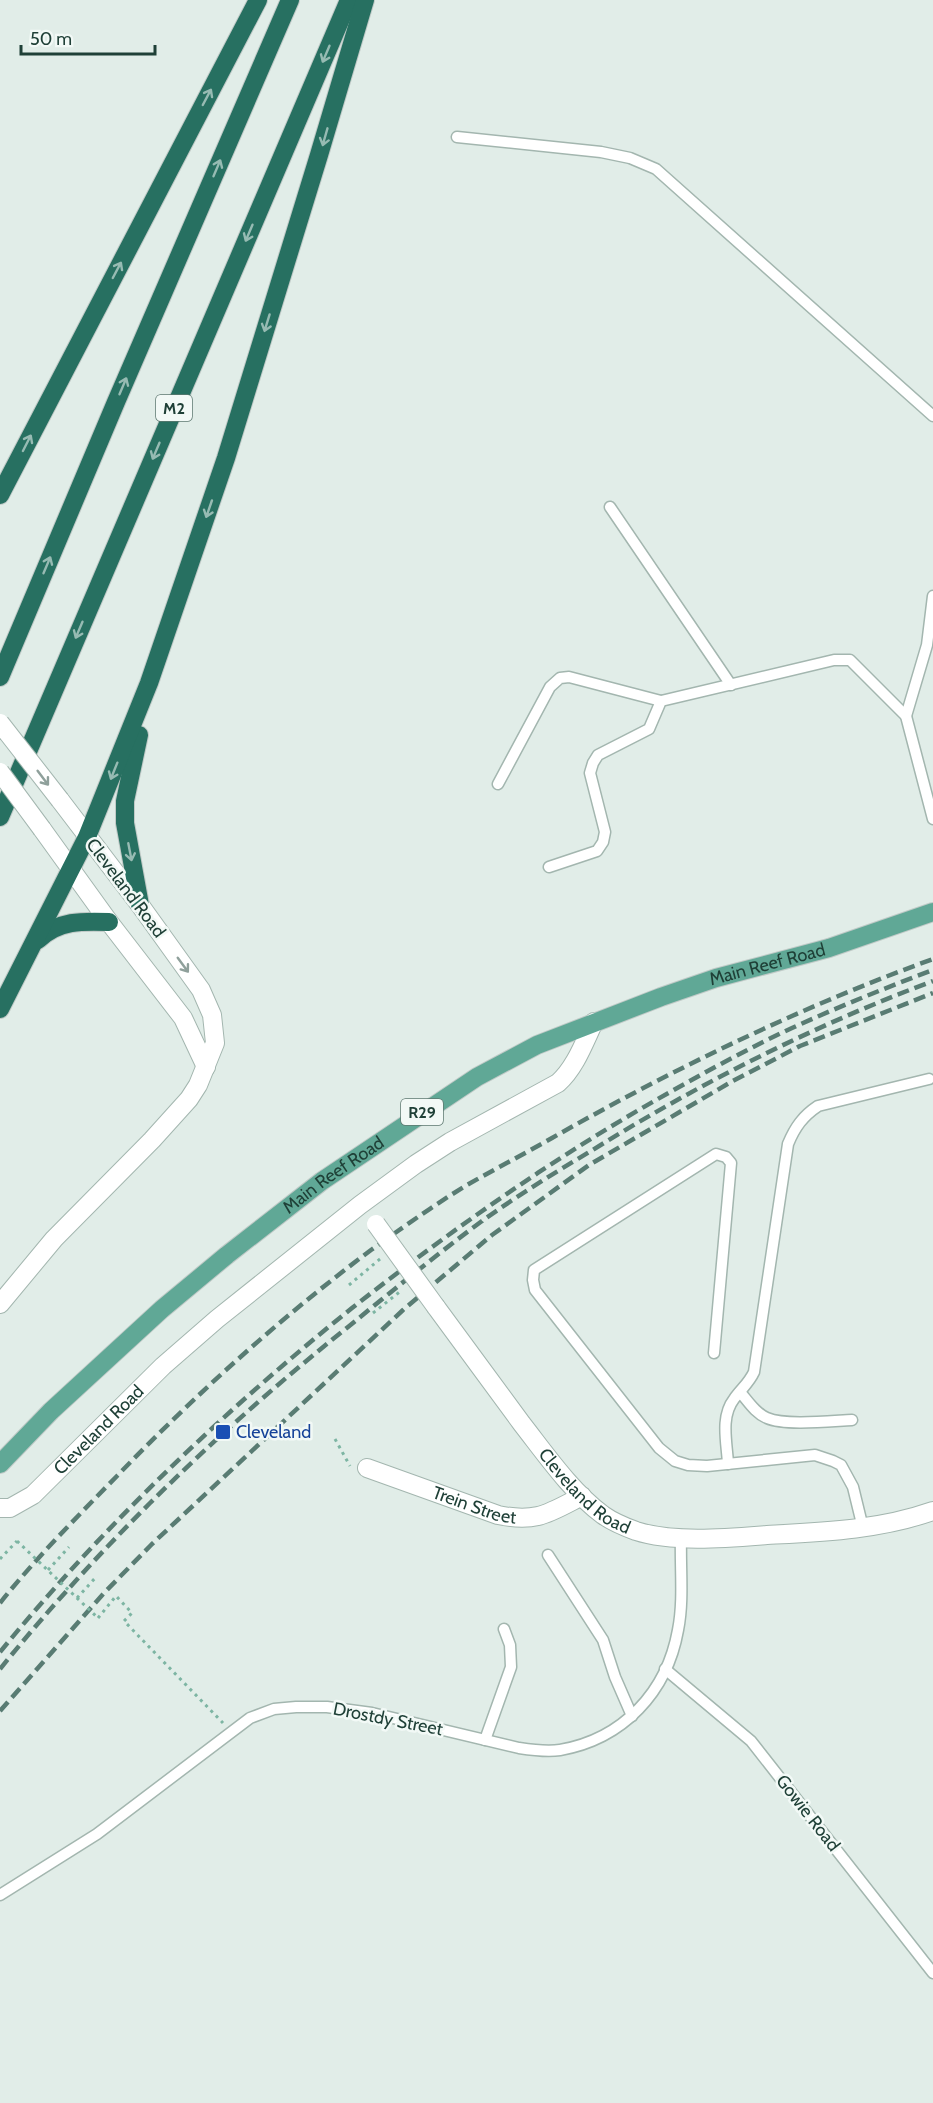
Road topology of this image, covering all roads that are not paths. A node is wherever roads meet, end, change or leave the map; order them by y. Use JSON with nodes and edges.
{"nodes":[{"id":1,"x":258,"y":0,"type":"edge"},
{"id":2,"x":290,"y":0,"type":"edge"},
{"id":3,"x":349,"y":0,"type":"edge"},
{"id":4,"x":365,"y":0,"type":"edge"},
{"id":5,"x":458,"y":137,"type":"dead end"},
{"id":6,"x":933,"y":416,"type":"edge"},
{"id":7,"x":0,"y":495,"type":"edge"},
{"id":8,"x":610,"y":507,"type":"dead end"},
{"id":9,"x":180,"y":592,"type":"junction"},
{"id":10,"x":933,"y":596,"type":"edge"},
{"id":11,"x":0,"y":677,"type":"edge"},
{"id":12,"x":731,"y":685,"type":"junction"},
{"id":13,"x":661,"y":701,"type":"junction"},
{"id":14,"x":906,"y":716,"type":"junction"},
{"id":15,"x":0,"y":723,"type":"edge"},
{"id":16,"x":0,"y":772,"type":"edge"},
{"id":17,"x":498,"y":784,"type":"dead end"},
{"id":18,"x":0,"y":816,"type":"edge"},
{"id":19,"x":933,"y":819,"type":"edge"},
{"id":20,"x":87,"y":837,"type":"junction"},
{"id":21,"x":549,"y":867,"type":"dead end"},
{"id":22,"x":71,"y":870,"type":"junction"},
{"id":23,"x":140,"y":905,"type":"junction"},
{"id":24,"x":933,"y":912,"type":"edge"},
{"id":25,"x":109,"y":922,"type":"junction"},
{"id":26,"x":32,"y":945,"type":"junction"},
{"id":27,"x":0,"y":1009,"type":"edge"},
{"id":28,"x":594,"y":1022,"type":"junction"},
{"id":29,"x":207,"y":1066,"type":"junction"},
{"id":30,"x":929,"y":1079,"type":"dead end"},
{"id":31,"x":360,"y":1205,"type":"junction"},
{"id":32,"x":0,"y":1304,"type":"edge"},
{"id":33,"x":714,"y":1353,"type":"dead end"},
{"id":34,"x":740,"y":1392,"type":"junction"},
{"id":35,"x":852,"y":1420,"type":"dead end"},
{"id":36,"x":0,"y":1464,"type":"edge"},
{"id":37,"x":728,"y":1464,"type":"junction"},
{"id":38,"x":367,"y":1468,"type":"road end"},
{"id":39,"x":582,"y":1496,"type":"junction"},
{"id":40,"x":0,"y":1508,"type":"edge"},
{"id":41,"x":933,"y":1511,"type":"edge"},
{"id":42,"x":863,"y":1528,"type":"junction"},
{"id":43,"x":681,"y":1538,"type":"junction"},
{"id":44,"x":548,"y":1556,"type":"dead end"},
{"id":45,"x":504,"y":1629,"type":"dead end"},
{"id":46,"x":665,"y":1669,"type":"junction"},
{"id":47,"x":632,"y":1716,"type":"junction"},
{"id":48,"x":485,"y":1740,"type":"junction"},
{"id":49,"x":0,"y":1895,"type":"edge"},
{"id":50,"x":933,"y":1973,"type":"edge"}],
"edges":[{"from":7,"to":1,"type":"highway","one_way":true},
{"from":11,"to":2,"type":"highway","one_way":true},
{"from":3,"to":18,"type":"highway","number":"M2","one_way":true},
{"from":4,"to":9,"type":"highway","one_way":true},
{"from":5,"to":6,"type":"lane"},
{"from":8,"to":12,"type":"lane"},
{"from":9,"to":20,"type":"highway","one_way":true},
{"from":9,"to":23,"type":"highway","one_way":true},
{"from":10,"to":14,"type":"lane"},
{"from":12,"to":13,"type":"lane"},
{"from":12,"to":14,"type":"lane"},
{"from":13,"to":17,"type":"lane"},
{"from":13,"to":21,"type":"lane"},
{"from":14,"to":19,"type":"lane"},
{"from":15,"to":20,"type":"street","name":"Cleveland Road","one_way":true,"bridge":true},
{"from":16,"to":22,"type":"street","name":"Cleveland Road","bridge":true},
{"from":20,"to":22,"type":"highway"},
{"from":20,"to":23,"type":"street","name":"Cleveland Road"},
{"from":22,"to":25,"type":"street","name":"Cleveland Road"},
{"from":22,"to":26,"type":"highway"},
{"from":23,"to":29,"type":"street","name":"Cleveland Road","one_way":true},
{"from":24,"to":28,"type":"main road","name":"Main Reef Road","number":"R29"},
{"from":25,"to":26,"type":"highway"},
{"from":25,"to":29,"type":"street","name":"Cleveland Road"},
{"from":26,"to":27,"type":"highway"},
{"from":28,"to":31,"type":"street","name":"Cleveland Road"},
{"from":28,"to":36,"type":"main road","name":"Main Reef Road","number":"R29"},
{"from":29,"to":32,"type":"street","name":"Cleveland Road"},
{"from":30,"to":34,"type":"lane"},
{"from":31,"to":39,"type":"street","name":"Cleveland Road","bridge":true},
{"from":31,"to":40,"type":"street","name":"Cleveland Road"},
{"from":33,"to":37,"type":"lane"},
{"from":34,"to":35,"type":"lane"},
{"from":34,"to":37,"type":"lane"},
{"from":37,"to":42,"type":"lane"},
{"from":38,"to":39,"type":"street","name":"Trein Street"},
{"from":39,"to":43,"type":"street","name":"Cleveland Road"},
{"from":41,"to":42,"type":"street","name":"Cleveland Road"},
{"from":42,"to":43,"type":"street","name":"Cleveland Road"},
{"from":43,"to":46,"type":"lane","name":"Drostdy Street"},
{"from":44,"to":47,"type":"lane"},
{"from":45,"to":48,"type":"lane"},
{"from":46,"to":47,"type":"lane","name":"Drostdy Street"},
{"from":46,"to":50,"type":"lane","name":"Gowie Road"},
{"from":47,"to":48,"type":"lane","name":"Drostdy Street"},
{"from":48,"to":49,"type":"lane","name":"Drostdy Street"}]}
